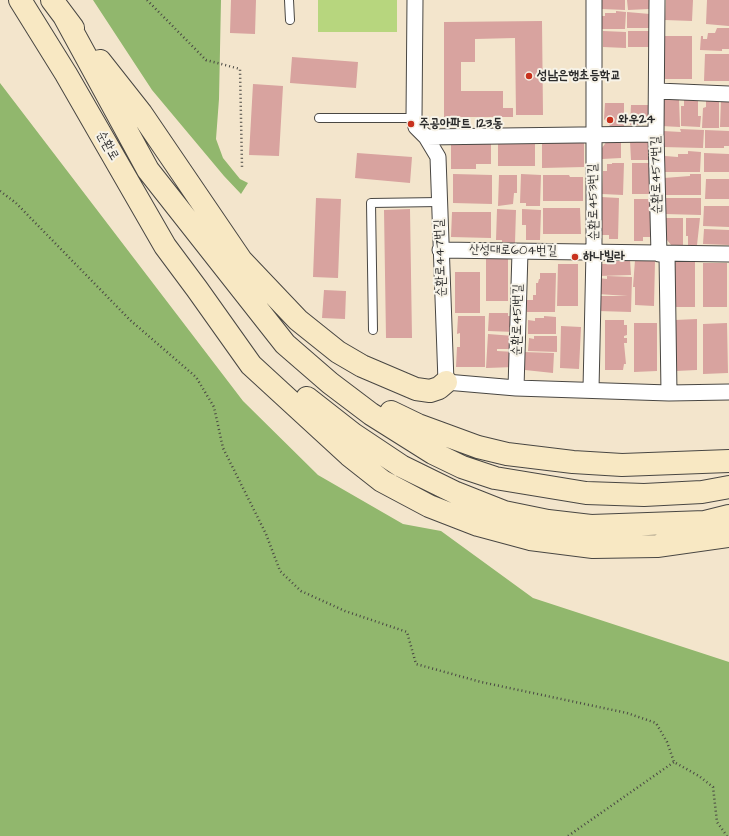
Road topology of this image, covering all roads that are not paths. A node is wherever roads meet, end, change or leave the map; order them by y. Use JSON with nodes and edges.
{"nodes":[{"id":1,"x":20,"y":0,"type":"edge"},
{"id":2,"x":289,"y":0,"type":"edge"},
{"id":3,"x":415,"y":0,"type":"edge"},
{"id":4,"x":594,"y":0,"type":"edge"},
{"id":5,"x":658,"y":0,"type":"edge"},
{"id":6,"x":58,"y":8,"type":"edge"},
{"id":7,"x":290,"y":20,"type":"dead end"},
{"id":8,"x":658,"y":91,"type":"junction"},
{"id":9,"x":729,"y":94,"type":"edge"},
{"id":10,"x":319,"y":118,"type":"dead end"},
{"id":11,"x":414,"y":118,"type":"junction"},
{"id":12,"x":656,"y":134,"type":"junction"},
{"id":13,"x":593,"y":135,"type":"junction"},
{"id":14,"x":426,"y":137,"type":"junction"},
{"id":15,"x":439,"y":202,"type":"junction"},
{"id":16,"x":440,"y":250,"type":"junction"},
{"id":17,"x":520,"y":252,"type":"junction"},
{"id":18,"x":594,"y":252,"type":"junction"},
{"id":19,"x":663,"y":254,"type":"junction"},
{"id":20,"x":729,"y":254,"type":"edge"},
{"id":21,"x":197,"y":288,"type":"junction"},
{"id":22,"x":373,"y":330,"type":"dead end"},
{"id":23,"x":446,"y":382,"type":"junction"},
{"id":24,"x":516,"y":388,"type":"junction"},
{"id":25,"x":591,"y":389,"type":"junction"},
{"id":26,"x":729,"y":392,"type":"edge"},
{"id":27,"x":343,"y":393,"type":"junction"},
{"id":28,"x":669,"y":393,"type":"junction"},
{"id":29,"x":729,"y":460,"type":"edge"},
{"id":30,"x":729,"y":487,"type":"edge"},
{"id":31,"x":729,"y":516,"type":"edge"},
{"id":32,"x":729,"y":536,"type":"edge"}],
"edges":[{"from":1,"to":21,"type":"main road","name":"순환로"},
{"from":2,"to":7,"type":"lane"},
{"from":3,"to":11,"type":"street"},
{"from":4,"to":13,"type":"street","name":"순환로453번길"},
{"from":5,"to":8,"type":"street","name":"순환로457번길"},
{"from":6,"to":23,"type":"main road"},
{"from":6,"to":27,"type":"main road"},
{"from":8,"to":9,"type":"street"},
{"from":8,"to":12,"type":"street","name":"순환로457번길"},
{"from":10,"to":11,"type":"lane"},
{"from":11,"to":14,"type":"street","name":"순환로447번길"},
{"from":12,"to":13,"type":"street"},
{"from":12,"to":19,"type":"street","name":"순환로457번길"},
{"from":13,"to":14,"type":"street"},
{"from":13,"to":18,"type":"street","name":"순환로453번길"},
{"from":14,"to":15,"type":"street","name":"순환로447번길"},
{"from":15,"to":16,"type":"street","name":"순환로447번길"},
{"from":15,"to":22,"type":"lane"},
{"from":16,"to":17,"type":"street","name":"산성대로604번길"},
{"from":16,"to":23,"type":"street","name":"순환로447번길"},
{"from":17,"to":18,"type":"street","name":"산성대로604번길"},
{"from":17,"to":24,"type":"street","name":"순환로451번길"},
{"from":18,"to":19,"type":"street","name":"산성대로604번길"},
{"from":18,"to":25,"type":"street","name":"순환로453번길"},
{"from":19,"to":20,"type":"street","name":"산성대로604번길"},
{"from":19,"to":28,"type":"street","name":"순환로457번길"},
{"from":21,"to":31,"type":"main road"},
{"from":21,"to":32,"type":"main road"},
{"from":23,"to":24,"type":"street"},
{"from":24,"to":25,"type":"street"},
{"from":25,"to":28,"type":"street"},
{"from":26,"to":28,"type":"street"},
{"from":27,"to":29,"type":"main road"},
{"from":27,"to":30,"type":"main road"}]}
